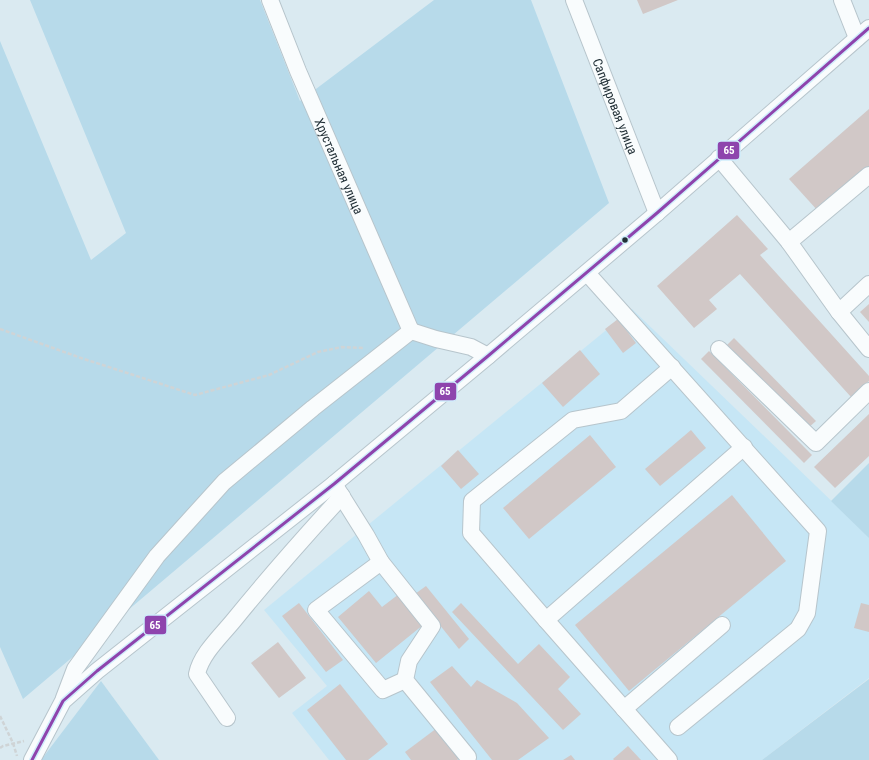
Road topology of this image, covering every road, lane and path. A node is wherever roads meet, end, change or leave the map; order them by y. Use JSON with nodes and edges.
{"nodes":[{"id":1,"x":270,"y":0,"type":"edge"},
{"id":2,"x":574,"y":0,"type":"edge"},
{"id":3,"x":842,"y":0,"type":"edge"},
{"id":4,"x":869,"y":28,"type":"edge"},
{"id":5,"x":857,"y":38,"type":"junction"},
{"id":6,"x":719,"y":158,"type":"junction"},
{"id":7,"x":869,"y":175,"type":"edge"},
{"id":8,"x":657,"y":213,"type":"junction"},
{"id":9,"x":789,"y":242,"type":"junction"},
{"id":10,"x":587,"y":273,"type":"junction"},
{"id":11,"x":869,"y":284,"type":"edge"},
{"id":12,"x":839,"y":312,"type":"junction"},
{"id":13,"x":0,"y":329,"type":"edge"},
{"id":14,"x":411,"y":331,"type":"junction"},
{"id":15,"x":719,"y":349,"type":"dead end"},
{"id":16,"x":869,"y":349,"type":"edge"},
{"id":17,"x":386,"y":350,"type":"junction"},
{"id":18,"x":488,"y":356,"type":"junction"},
{"id":19,"x":672,"y":367,"type":"junction"},
{"id":20,"x":869,"y":391,"type":"edge"},
{"id":21,"x":744,"y":447,"type":"junction"},
{"id":22,"x":338,"y":490,"type":"junction"},
{"id":23,"x":381,"y":562,"type":"junction"},
{"id":24,"x":546,"y":620,"type":"junction"},
{"id":25,"x":722,"y":625,"type":"dead end"},
{"id":26,"x":405,"y":680,"type":"junction"},
{"id":27,"x":63,"y":701,"type":"junction"},
{"id":28,"x":624,"y":709,"type":"junction"},
{"id":29,"x":0,"y":716,"type":"edge"},
{"id":30,"x":227,"y":718,"type":"dead end"},
{"id":31,"x":678,"y":727,"type":"dead end"},
{"id":32,"x":45,"y":735,"type":"junction"},
{"id":33,"x":13,"y":744,"type":"junction"},
{"id":34,"x":0,"y":748,"type":"edge"},
{"id":35,"x":468,"y":757,"type":"dead end"},
{"id":36,"x":18,"y":760,"type":"edge"},
{"id":37,"x":32,"y":760,"type":"edge"},
{"id":38,"x":669,"y":760,"type":"edge"}],
"edges":[{"from":1,"to":14,"type":"street","name":"Хрустальная улица"},
{"from":2,"to":8,"type":"street","name":"Сапфировая улица"},
{"from":3,"to":5,"type":"street"},
{"from":4,"to":5,"type":"street"},
{"from":5,"to":6,"type":"street"},
{"from":6,"to":8,"type":"street"},
{"from":6,"to":9,"type":"street"},
{"from":7,"to":9,"type":"street"},
{"from":8,"to":10,"type":"street"},
{"from":9,"to":12,"type":"street"},
{"from":10,"to":18,"type":"street"},
{"from":10,"to":19,"type":"street"},
{"from":11,"to":12,"type":"street"},
{"from":12,"to":16,"type":"street"},
{"from":13,"to":17,"type":"path"},
{"from":14,"to":17,"type":"street"},
{"from":14,"to":18,"type":"street"},
{"from":15,"to":20,"type":"street"},
{"from":17,"to":27,"type":"street"},
{"from":18,"to":22,"type":"street"},
{"from":19,"to":21,"type":"street"},
{"from":19,"to":24,"type":"street"},
{"from":21,"to":24,"type":"street"},
{"from":21,"to":31,"type":"street"},
{"from":22,"to":23,"type":"street"},
{"from":22,"to":27,"type":"street"},
{"from":22,"to":30,"type":"street"},
{"from":23,"to":26,"type":"street"},
{"from":23,"to":26,"type":"street"},
{"from":24,"to":28,"type":"street"},
{"from":25,"to":28,"type":"street"},
{"from":26,"to":35,"type":"street"},
{"from":27,"to":32,"type":"street"},
{"from":28,"to":38,"type":"street"},
{"from":29,"to":33,"type":"path"},
{"from":32,"to":33,"type":"path"},
{"from":32,"to":37,"type":"street"},
{"from":33,"to":34,"type":"path"},
{"from":33,"to":36,"type":"path"}]}
